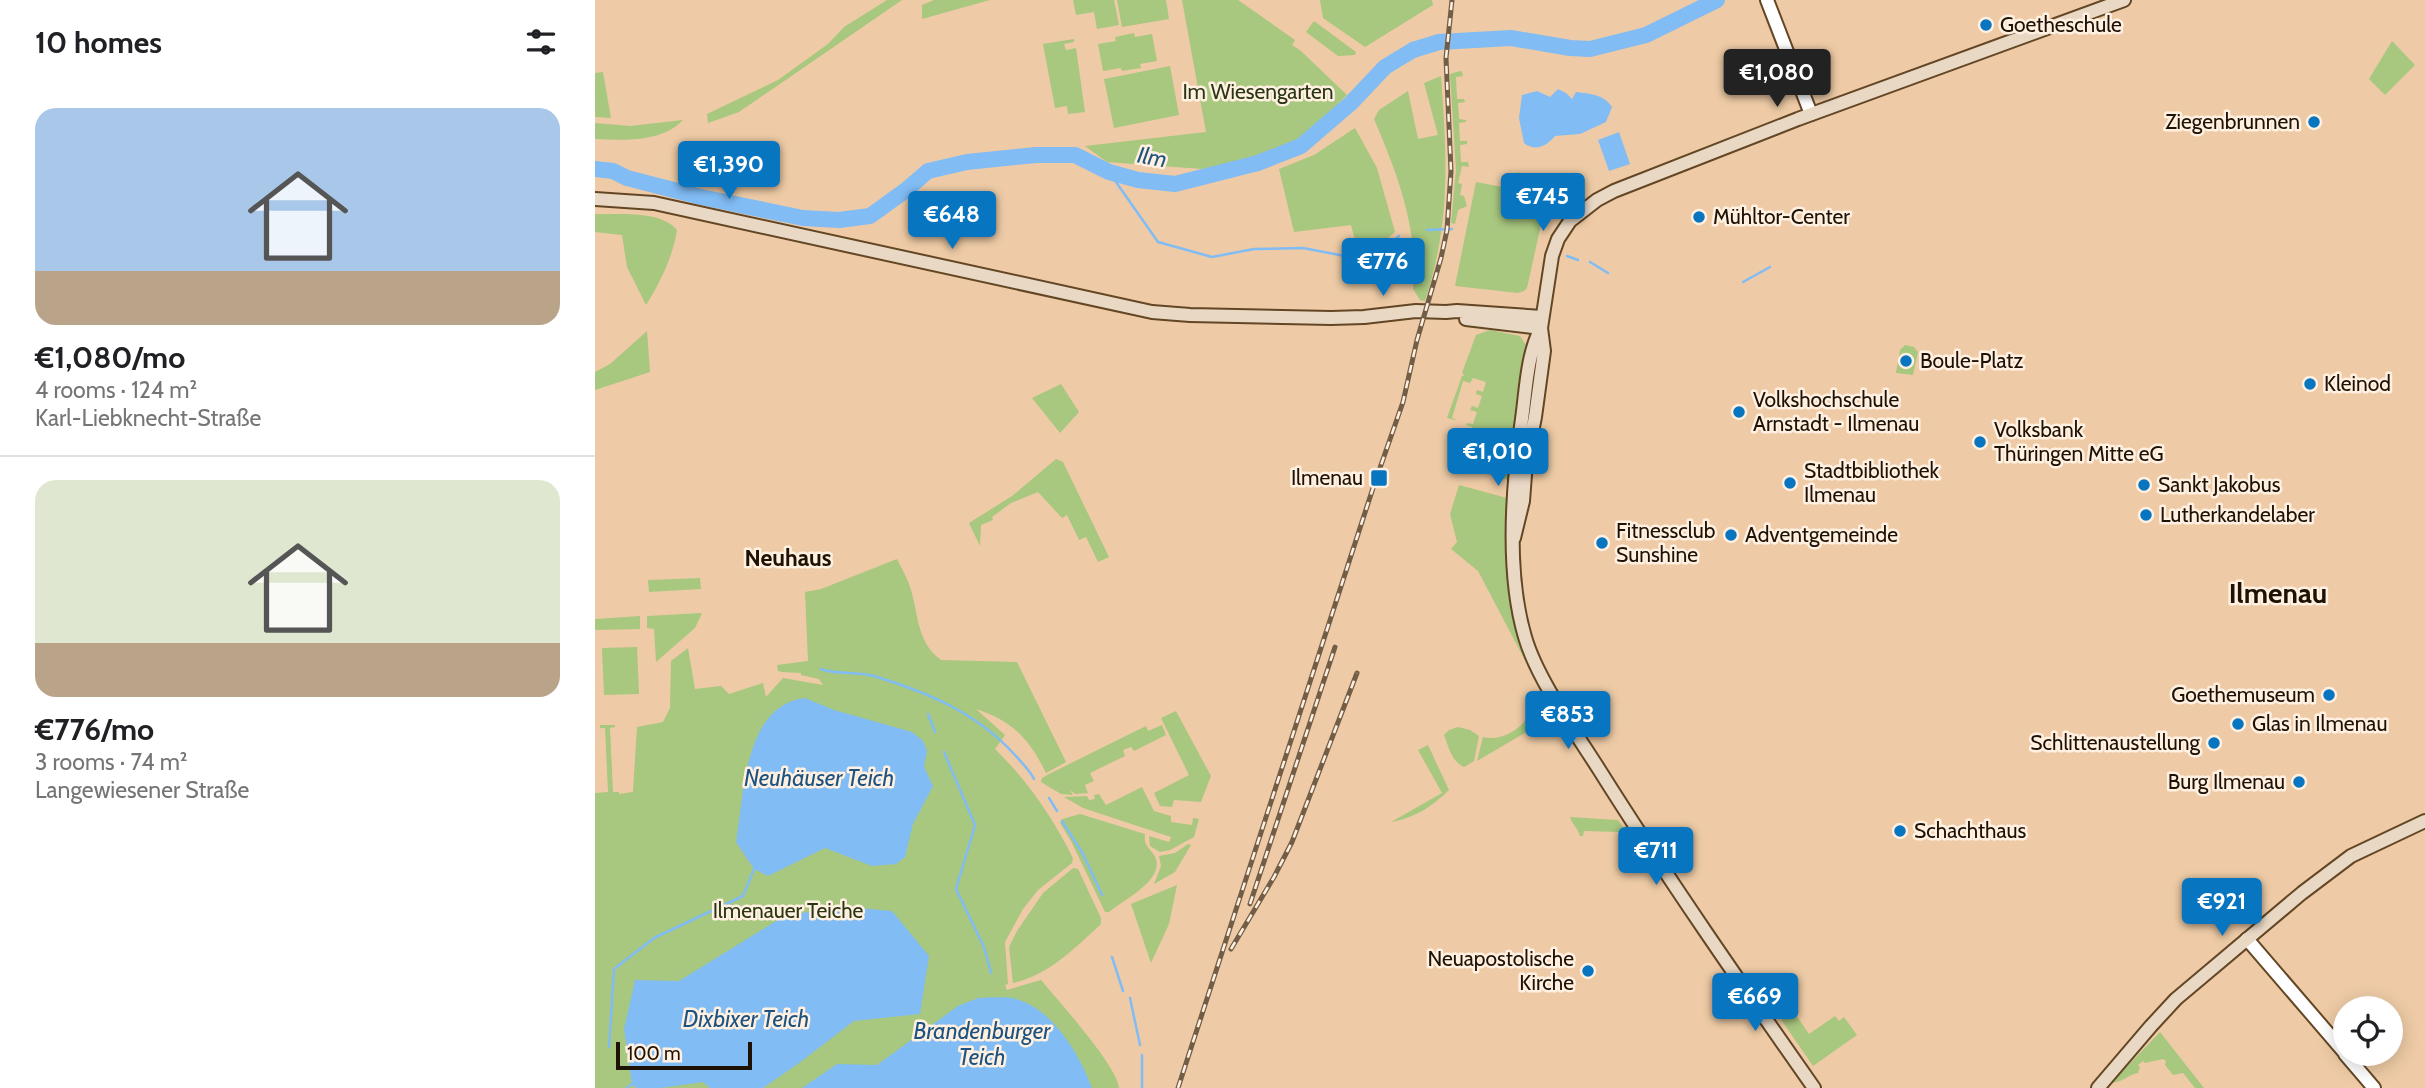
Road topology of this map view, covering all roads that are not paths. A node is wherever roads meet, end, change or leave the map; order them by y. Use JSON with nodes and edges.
{"nodes":[{"id":1,"x":1767,"y":0,"type":"edge"},
{"id":2,"x":2124,"y":0,"type":"edge"},
{"id":3,"x":1811,"y":114,"type":"junction"},
{"id":4,"x":595,"y":199,"type":"edge"},
{"id":5,"x":1542,"y":323,"type":"junction"},
{"id":6,"x":2425,"y":821,"type":"edge"},
{"id":7,"x":2247,"y":939,"type":"junction"},
{"id":8,"x":2333,"y":1039,"type":"edge"},
{"id":9,"x":2356,"y":1066,"type":"edge"},
{"id":10,"x":1814,"y":1088,"type":"edge"},
{"id":11,"x":2098,"y":1088,"type":"edge"},
{"id":12,"x":2374,"y":1088,"type":"edge"}],
"edges":[{"from":1,"to":3,"type":"street"},
{"from":2,"to":3,"type":"main road"},
{"from":3,"to":5,"type":"main road"},
{"from":4,"to":5,"type":"main road"},
{"from":5,"to":10,"type":"main road"},
{"from":6,"to":7,"type":"main road"},
{"from":7,"to":8,"type":"street"},
{"from":7,"to":11,"type":"main road"},
{"from":9,"to":12,"type":"street"}]}
